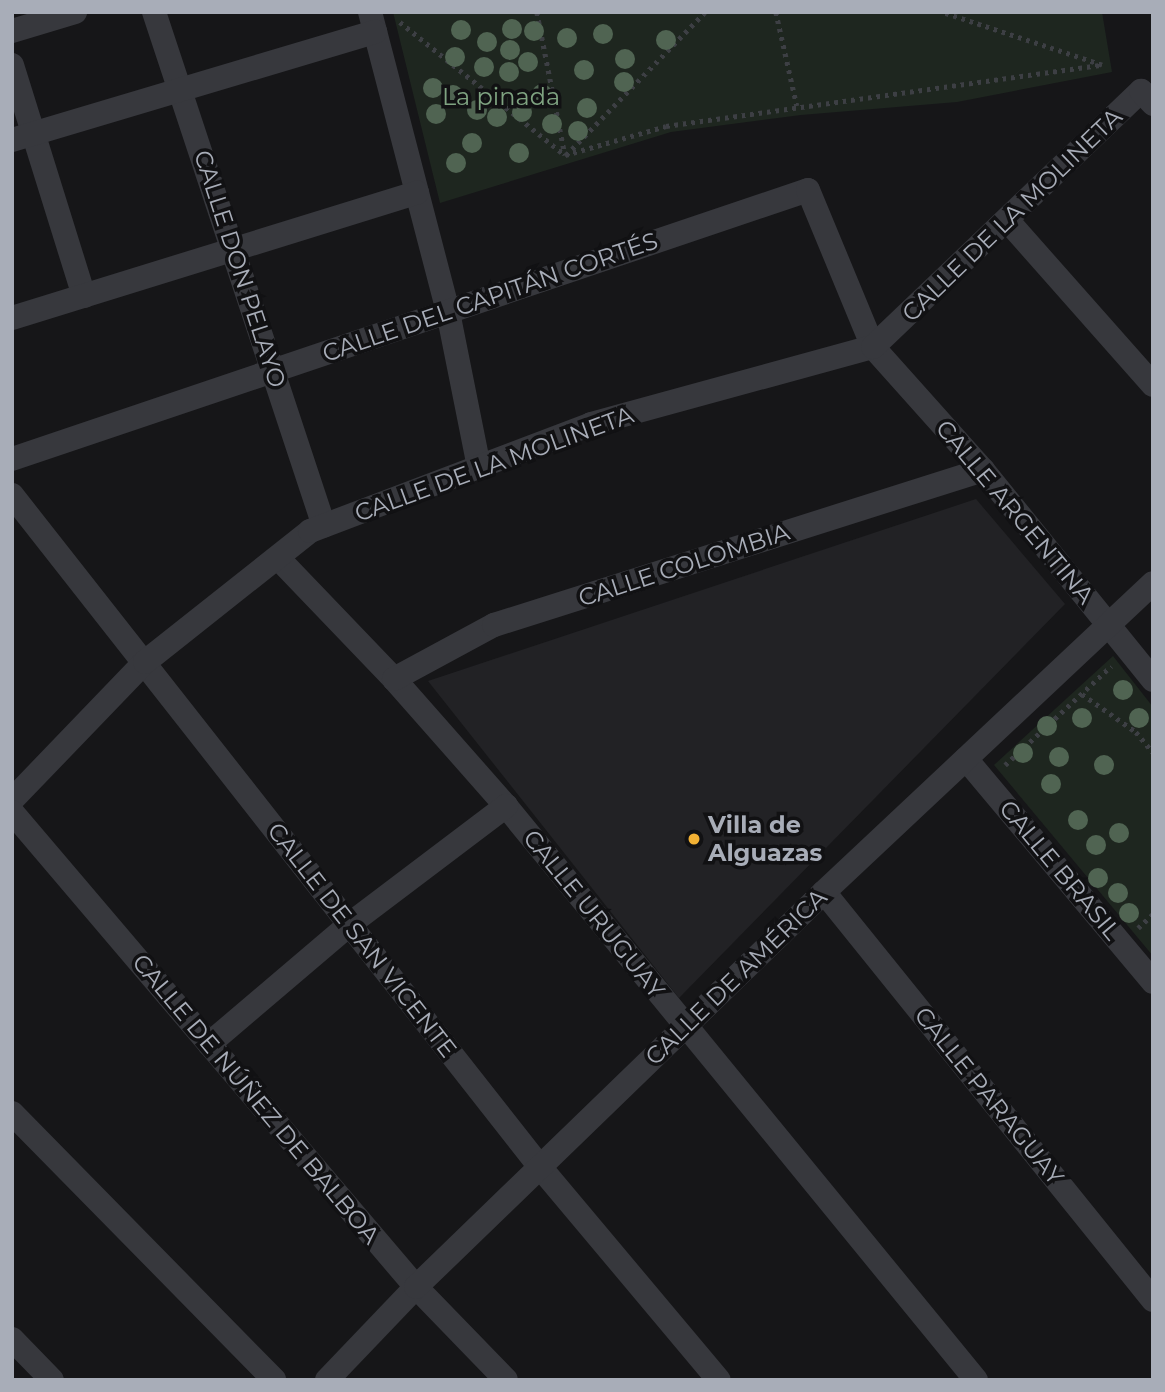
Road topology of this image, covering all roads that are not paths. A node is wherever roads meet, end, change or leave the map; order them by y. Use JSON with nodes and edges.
{"nodes":[{"id":1,"x":75,"y":12,"type":"edge"},
{"id":2,"x":154,"y":12,"type":"edge"},
{"id":3,"x":372,"y":22,"type":"edge"},
{"id":4,"x":12,"y":31,"type":"edge"},
{"id":5,"x":12,"y":65,"type":"edge"},
{"id":6,"x":181,"y":92,"type":"junction"},
{"id":7,"x":1147,"y":98,"type":"edge"},
{"id":8,"x":22,"y":137,"type":"edge"},
{"id":9,"x":417,"y":193,"type":"junction"},
{"id":10,"x":1007,"y":220,"type":"junction"},
{"id":11,"x":234,"y":249,"type":"junction"},
{"id":12,"x":84,"y":296,"type":"junction"},
{"id":13,"x":448,"y":312,"type":"junction"},
{"id":14,"x":12,"y":318,"type":"edge"},
{"id":15,"x":873,"y":347,"type":"junction"},
{"id":16,"x":274,"y":370,"type":"junction"},
{"id":17,"x":1153,"y":385,"type":"edge"},
{"id":18,"x":12,"y":458,"type":"edge"},
{"id":19,"x":480,"y":467,"type":"junction"},
{"id":20,"x":983,"y":470,"type":"junction"},
{"id":21,"x":12,"y":495,"type":"edge"},
{"id":22,"x":324,"y":526,"type":"junction"},
{"id":23,"x":278,"y":558,"type":"junction"},
{"id":24,"x":1153,"y":583,"type":"edge"},
{"id":25,"x":1109,"y":626,"type":"junction"},
{"id":26,"x":145,"y":662,"type":"junction"},
{"id":27,"x":394,"y":679,"type":"junction"},
{"id":28,"x":1153,"y":680,"type":"edge"},
{"id":29,"x":966,"y":758,"type":"junction"},
{"id":30,"x":12,"y":800,"type":"edge"},
{"id":31,"x":506,"y":806,"type":"junction"},
{"id":32,"x":12,"y":812,"type":"edge"},
{"id":33,"x":824,"y":892,"type":"junction"},
{"id":34,"x":349,"y":924,"type":"junction"},
{"id":35,"x":1153,"y":982,"type":"edge"},
{"id":36,"x":685,"y":1027,"type":"junction"},
{"id":37,"x":209,"y":1044,"type":"junction"},
{"id":38,"x":12,"y":1113,"type":"edge"},
{"id":39,"x":540,"y":1167,"type":"junction"},
{"id":40,"x":416,"y":1287,"type":"junction"},
{"id":41,"x":1153,"y":1300,"type":"edge"},
{"id":42,"x":12,"y":1339,"type":"edge"},
{"id":43,"x":52,"y":1380,"type":"edge"},
{"id":44,"x":274,"y":1380,"type":"edge"},
{"id":45,"x":327,"y":1380,"type":"edge"},
{"id":46,"x":506,"y":1380,"type":"edge"},
{"id":47,"x":719,"y":1380,"type":"edge"},
{"id":48,"x":976,"y":1380,"type":"edge"}],
"edges":[{"from":1,"to":4,"type":"street"},
{"from":2,"to":6,"type":"street","name":"CALLE DON PELAYO"},
{"from":3,"to":6,"type":"street"},
{"from":3,"to":9,"type":"street"},
{"from":5,"to":8,"type":"street"},
{"from":6,"to":8,"type":"street"},
{"from":6,"to":11,"type":"street","name":"CALLE DON PELAYO"},
{"from":7,"to":10,"type":"street","name":"CALLE DE LA MOLINETA"},
{"from":8,"to":12,"type":"street"},
{"from":9,"to":11,"type":"street"},
{"from":9,"to":13,"type":"street"},
{"from":10,"to":15,"type":"street","name":"CALLE DE LA MOLINETA"},
{"from":10,"to":17,"type":"street"},
{"from":11,"to":12,"type":"street"},
{"from":11,"to":16,"type":"street","name":"CALLE DON PELAYO"},
{"from":12,"to":14,"type":"street"},
{"from":13,"to":15,"type":"street","name":"CALLE DEL CAPITÁN CORTÉS"},
{"from":13,"to":16,"type":"street","name":"CALLE DEL CAPITÁN CORTÉS"},
{"from":13,"to":19,"type":"street"},
{"from":15,"to":19,"type":"street","name":"CALLE DE LA MOLINETA"},
{"from":15,"to":20,"type":"street","name":"CALLE ARGENTINA"},
{"from":16,"to":18,"type":"street","name":"CALLE DEL CAPITÁN CORTÉS"},
{"from":16,"to":22,"type":"street","name":"CALLE DON PELAYO"},
{"from":19,"to":22,"type":"street","name":"CALLE DE LA MOLINETA"},
{"from":20,"to":25,"type":"street","name":"CALLE ARGENTINA"},
{"from":20,"to":27,"type":"street","name":"CALLE COLOMBIA"},
{"from":21,"to":26,"type":"street","name":"CALLE DE SAN VICENTE"},
{"from":22,"to":23,"type":"street","name":"CALLE DE LA MOLINETA"},
{"from":23,"to":26,"type":"street","name":"CALLE DE LA MOLINETA"},
{"from":23,"to":27,"type":"street","name":"CALLE URUGUAY"},
{"from":24,"to":25,"type":"street","name":"CALLE DE AMÉRICA"},
{"from":25,"to":28,"type":"street","name":"CALLE ARGENTINA"},
{"from":25,"to":29,"type":"street","name":"CALLE DE AMÉRICA"},
{"from":26,"to":30,"type":"street","name":"CALLE DE LA MOLINETA"},
{"from":26,"to":34,"type":"street","name":"CALLE DE SAN VICENTE"},
{"from":27,"to":31,"type":"street","name":"CALLE URUGUAY"},
{"from":29,"to":33,"type":"street","name":"CALLE DE AMÉRICA"},
{"from":29,"to":35,"type":"street","name":"CALLE BRASIL"},
{"from":31,"to":34,"type":"street"},
{"from":31,"to":36,"type":"street","name":"CALLE URUGUAY"},
{"from":32,"to":37,"type":"street","name":"CALLE DE NÚÑEZ DE BALBOA"},
{"from":33,"to":36,"type":"street","name":"CALLE DE AMÉRICA"},
{"from":33,"to":41,"type":"street","name":"CALLE PARAGUAY"},
{"from":34,"to":37,"type":"street"},
{"from":34,"to":39,"type":"street","name":"CALLE DE SAN VICENTE"},
{"from":36,"to":39,"type":"street","name":"CALLE DE AMÉRICA"},
{"from":36,"to":48,"type":"street","name":"CALLE URUGUAY"},
{"from":37,"to":40,"type":"street","name":"CALLE DE NÚÑEZ DE BALBOA"},
{"from":38,"to":44,"type":"street"},
{"from":39,"to":40,"type":"street","name":"CALLE DE AMÉRICA"},
{"from":39,"to":47,"type":"street","name":"CALLE DE SAN VICENTE"},
{"from":40,"to":45,"type":"street","name":"CALLE DE AMÉRICA"},
{"from":40,"to":46,"type":"street","name":"CALLE DE NÚÑEZ DE BALBOA"},
{"from":42,"to":43,"type":"street"}]}
